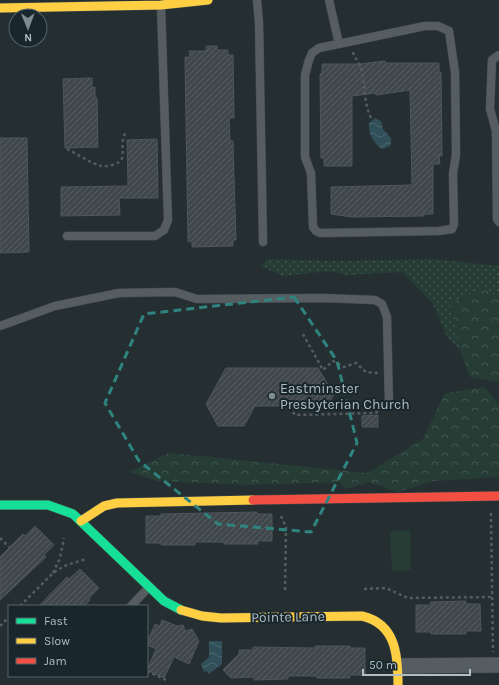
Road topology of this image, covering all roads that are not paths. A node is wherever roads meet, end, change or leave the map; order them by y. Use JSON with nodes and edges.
{"nodes":[{"id":1,"x":208,"y":0,"type":"edge"},
{"id":2,"x":257,"y":0,"type":"edge"},
{"id":3,"x":328,"y":0,"type":"edge"},
{"id":4,"x":42,"y":4,"type":"edge"},
{"id":5,"x":161,"y":5,"type":"junction"},
{"id":6,"x":0,"y":8,"type":"edge"},
{"id":7,"x":339,"y":44,"type":"junction"},
{"id":8,"x":499,"y":55,"type":"edge"},
{"id":9,"x":499,"y":222,"type":"edge"},
{"id":10,"x":67,"y":236,"type":"dead end"},
{"id":11,"x":263,"y":242,"type":"dead end"},
{"id":12,"x":0,"y":326,"type":"edge"},
{"id":13,"x":389,"y":405,"type":"road end"},
{"id":14,"x":495,"y":496,"type":"edge"},
{"id":15,"x":0,"y":505,"type":"edge"},
{"id":16,"x":81,"y":521,"type":"junction"},
{"id":17,"x":149,"y":587,"type":"junction"},
{"id":18,"x":132,"y":605,"type":"edge"},
{"id":19,"x":496,"y":665,"type":"edge"},
{"id":20,"x":398,"y":666,"type":"junction"},
{"id":21,"x":398,"y":685,"type":"edge"}],
"edges":[{"from":1,"to":5,"type":"street"},
{"from":2,"to":11,"type":"lane"},
{"from":3,"to":7,"type":"lane"},
{"from":4,"to":5,"type":"street"},
{"from":4,"to":6,"type":"street"},
{"from":5,"to":10,"type":"lane"},
{"from":7,"to":7,"type":"lane"},
{"from":8,"to":9,"type":"lane"},
{"from":12,"to":13,"type":"lane"},
{"from":14,"to":16,"type":"street"},
{"from":15,"to":16,"type":"street","name":"Pointe Lane"},
{"from":16,"to":17,"type":"street","name":"Pointe Lane"},
{"from":17,"to":18,"type":"lane"},
{"from":17,"to":20,"type":"street","name":"Pointe Lane"},
{"from":19,"to":20,"type":"street"},
{"from":20,"to":21,"type":"street"}]}
